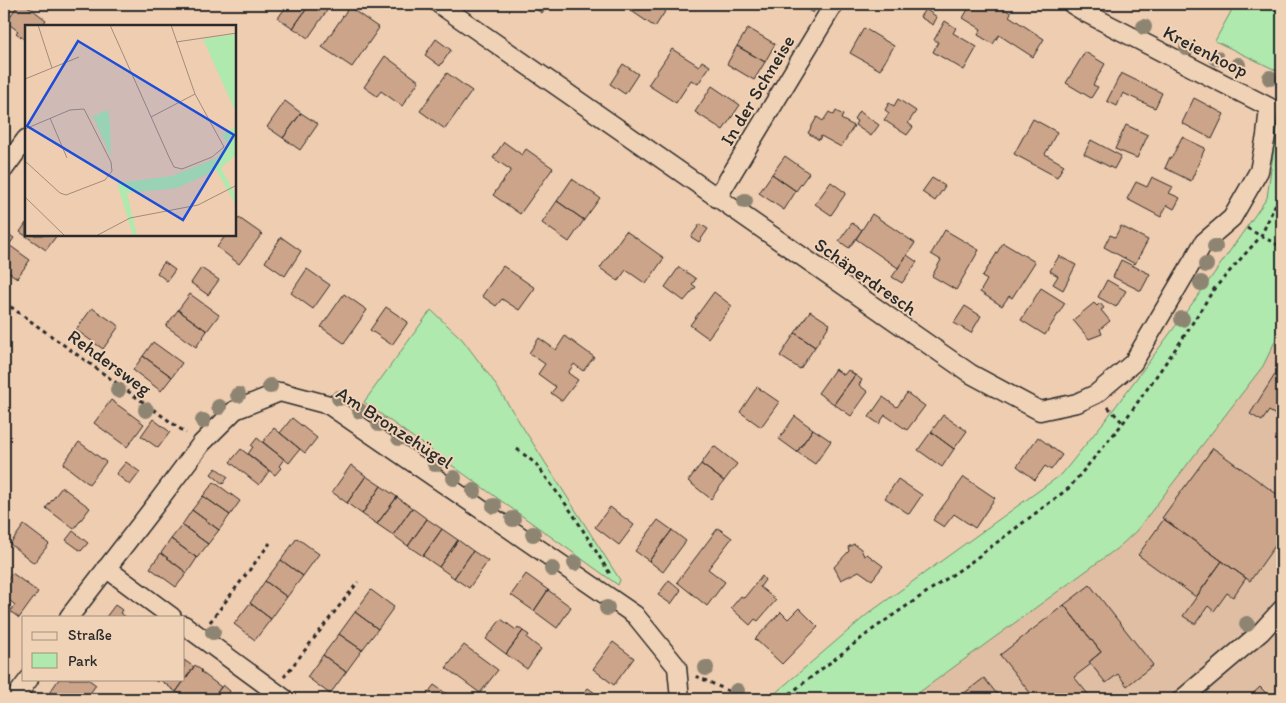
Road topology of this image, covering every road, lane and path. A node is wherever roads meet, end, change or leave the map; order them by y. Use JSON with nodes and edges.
{"nodes":[{"id":1,"x":439,"y":4,"type":"edge"},
{"id":2,"x":834,"y":4,"type":"edge"},
{"id":3,"x":1072,"y":4,"type":"edge"},
{"id":4,"x":25,"y":140,"type":"edge"},
{"id":5,"x":4,"y":169,"type":"edge"},
{"id":6,"x":1282,"y":190,"type":"edge"},
{"id":7,"x":717,"y":198,"type":"junction"},
{"id":8,"x":1232,"y":218,"type":"junction"},
{"id":9,"x":1261,"y":236,"type":"junction"},
{"id":10,"x":1282,"y":247,"type":"edge"},
{"id":11,"x":4,"y":302,"type":"edge"},
{"id":12,"x":201,"y":444,"type":"junction"},
{"id":13,"x":517,"y":449,"type":"dead end"},
{"id":14,"x":270,"y":543,"type":"dead end"},
{"id":15,"x":106,"y":568,"type":"junction"},
{"id":16,"x":611,"y":576,"type":"dead end"},
{"id":17,"x":358,"y":582,"type":"dead end"},
{"id":18,"x":1282,"y":609,"type":"edge"},
{"id":19,"x":70,"y":616,"type":"edge"},
{"id":20,"x":171,"y":616,"type":"edge"},
{"id":21,"x":185,"y":626,"type":"edge"},
{"id":22,"x":199,"y":636,"type":"junction"},
{"id":23,"x":677,"y":668,"type":"junction"},
{"id":24,"x":28,"y":680,"type":"edge"},
{"id":25,"x":279,"y":695,"type":"edge"},
{"id":26,"x":14,"y":699,"type":"edge"},
{"id":27,"x":680,"y":699,"type":"edge"},
{"id":28,"x":746,"y":699,"type":"edge"},
{"id":29,"x":783,"y":699,"type":"edge"},
{"id":30,"x":1182,"y":699,"type":"edge"}],
"edges":[{"from":1,"to":7,"type":"street","name":"Schäperdresch"},
{"from":2,"to":7,"type":"street","name":"In der Schneise"},
{"from":3,"to":8,"type":"street","name":"Kreienhoop"},
{"from":4,"to":5,"type":"street"},
{"from":6,"to":9,"type":"path"},
{"from":7,"to":8,"type":"street","name":"Schäperdresch"},
{"from":8,"to":9,"type":"path"},
{"from":9,"to":10,"type":"path"},
{"from":9,"to":29,"type":"path"},
{"from":11,"to":12,"type":"path","name":"Rehdersweg"},
{"from":12,"to":15,"type":"street","name":"Am Bronzehügel"},
{"from":12,"to":23,"type":"street","name":"Am Bronzehügel"},
{"from":13,"to":16,"type":"path"},
{"from":14,"to":22,"type":"path"},
{"from":15,"to":19,"type":"street","name":"Am Bronzehügel"},
{"from":15,"to":20,"type":"street"},
{"from":17,"to":25,"type":"path"},
{"from":18,"to":30,"type":"street"},
{"from":21,"to":22,"type":"street"},
{"from":22,"to":25,"type":"street"},
{"from":23,"to":27,"type":"street"},
{"from":23,"to":28,"type":"path"},
{"from":24,"to":26,"type":"street"}]}
